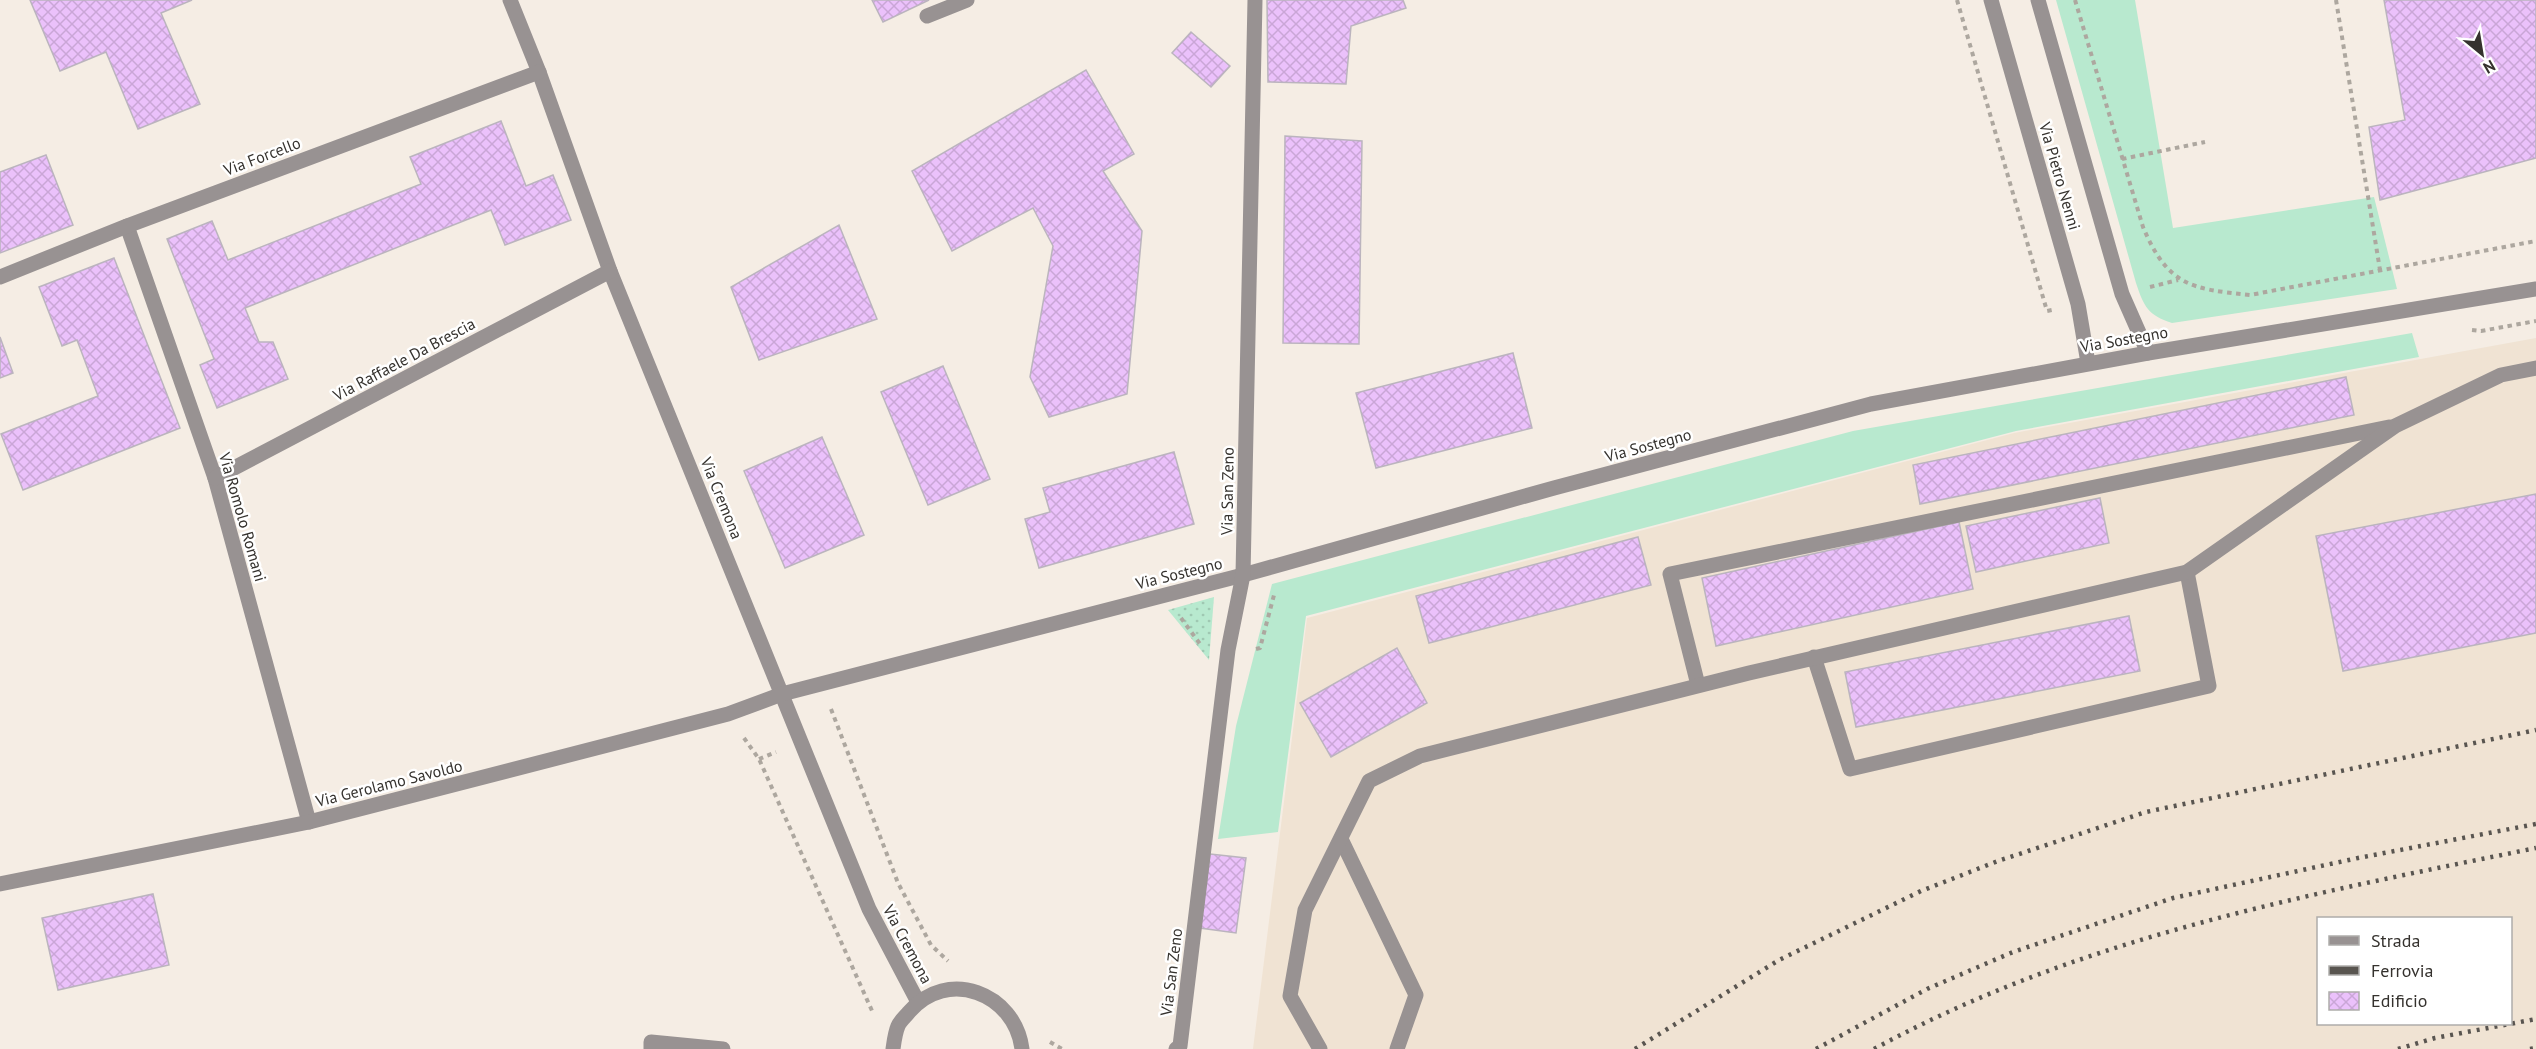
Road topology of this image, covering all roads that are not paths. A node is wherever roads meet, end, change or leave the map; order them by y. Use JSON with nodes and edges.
{"nodes":[{"id":1,"x":510,"y":0,"type":"edge"},
{"id":2,"x":967,"y":0,"type":"edge"},
{"id":3,"x":1255,"y":0,"type":"edge"},
{"id":4,"x":1991,"y":0,"type":"edge"},
{"id":5,"x":2038,"y":0,"type":"edge"},
{"id":6,"x":927,"y":16,"type":"dead end"},
{"id":7,"x":539,"y":72,"type":"junction"},
{"id":8,"x":128,"y":226,"type":"junction"},
{"id":9,"x":610,"y":271,"type":"junction"},
{"id":10,"x":0,"y":277,"type":"edge"},
{"id":11,"x":2536,"y":289,"type":"edge"},
{"id":12,"x":2148,"y":353,"type":"junction"},
{"id":13,"x":2088,"y":363,"type":"junction"},
{"id":14,"x":2536,"y":369,"type":"edge"},
{"id":15,"x":2395,"y":426,"type":"junction"},
{"id":16,"x":215,"y":478,"type":"junction"},
{"id":17,"x":2187,"y":572,"type":"junction"},
{"id":18,"x":1243,"y":575,"type":"junction"},
{"id":19,"x":1814,"y":657,"type":"junction"},
{"id":20,"x":1698,"y":685,"type":"junction"},
{"id":21,"x":782,"y":694,"type":"junction"},
{"id":22,"x":309,"y":822,"type":"junction"},
{"id":23,"x":1341,"y":839,"type":"junction"},
{"id":24,"x":0,"y":884,"type":"edge"},
{"id":25,"x":918,"y":1002,"type":"junction"},
{"id":26,"x":651,"y":1049,"type":"edge"},
{"id":27,"x":723,"y":1049,"type":"edge"},
{"id":28,"x":893,"y":1049,"type":"edge"},
{"id":29,"x":1022,"y":1049,"type":"edge"},
{"id":30,"x":1176,"y":1049,"type":"edge"},
{"id":31,"x":1320,"y":1049,"type":"edge"},
{"id":32,"x":1397,"y":1049,"type":"edge"}],
"edges":[{"from":1,"to":7,"type":"street","name":"Via Cremona"},
{"from":2,"to":6,"type":"street"},
{"from":3,"to":18,"type":"street","name":"Via San Zeno"},
{"from":4,"to":13,"type":"street","name":"Via Pietro Nenni"},
{"from":5,"to":12,"type":"street","name":"Via Pietro Nenni"},
{"from":7,"to":8,"type":"street","name":"Via Forcello"},
{"from":7,"to":9,"type":"street","name":"Via Cremona"},
{"from":8,"to":10,"type":"street","name":"Via Forcello"},
{"from":8,"to":16,"type":"street","name":"Via Romolo Romani"},
{"from":9,"to":16,"type":"street","name":"Via Raffaele Da Brescia"},
{"from":9,"to":21,"type":"street","name":"Via Cremona"},
{"from":11,"to":12,"type":"street","name":"Via Sostegno"},
{"from":12,"to":13,"type":"street","name":"Via Sostegno"},
{"from":13,"to":18,"type":"street","name":"Via Sostegno"},
{"from":14,"to":15,"type":"street"},
{"from":15,"to":17,"type":"street"},
{"from":15,"to":20,"type":"street"},
{"from":16,"to":22,"type":"street","name":"Via Romolo Romani"},
{"from":17,"to":19,"type":"street"},
{"from":17,"to":19,"type":"street"},
{"from":18,"to":21,"type":"street","name":"Via Sostegno"},
{"from":18,"to":30,"type":"street","name":"Via San Zeno"},
{"from":19,"to":20,"type":"street"},
{"from":20,"to":23,"type":"street"},
{"from":21,"to":22,"type":"street","name":"Via Gerolamo Savoldo"},
{"from":21,"to":25,"type":"street","name":"Via Cremona"},
{"from":22,"to":24,"type":"street","name":"Via Gerolamo Savoldo"},
{"from":23,"to":31,"type":"street"},
{"from":23,"to":32,"type":"street"},
{"from":25,"to":28,"type":"street","name":"Via Cremona"},
{"from":25,"to":29,"type":"street","name":"Via Cremona"},
{"from":26,"to":27,"type":"street"}]}
